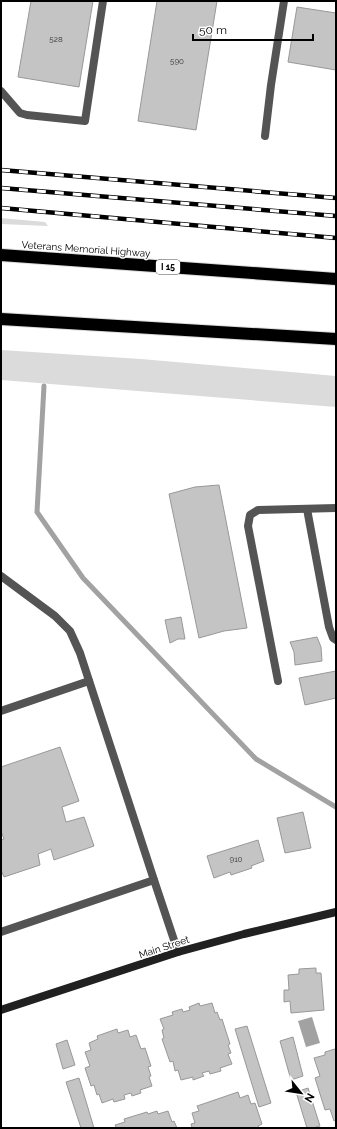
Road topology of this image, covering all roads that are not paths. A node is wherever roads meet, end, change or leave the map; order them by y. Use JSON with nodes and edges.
{"nodes":[{"id":1,"x":103,"y":1,"type":"edge"},
{"id":2,"x":284,"y":1,"type":"edge"},
{"id":3,"x":1,"y":92,"type":"edge"},
{"id":4,"x":265,"y":136,"type":"dead end"},
{"id":5,"x":1,"y":255,"type":"edge"},
{"id":6,"x":336,"y":280,"type":"edge"},
{"id":7,"x":1,"y":319,"type":"edge"},
{"id":8,"x":336,"y":339,"type":"edge"},
{"id":9,"x":336,"y":508,"type":"edge"},
{"id":10,"x":307,"y":509,"type":"junction"},
{"id":11,"x":1,"y":576,"type":"edge"},
{"id":12,"x":336,"y":640,"type":"edge"},
{"id":13,"x":89,"y":681,"type":"junction"},
{"id":14,"x":278,"y":681,"type":"dead end"},
{"id":15,"x":1,"y":711,"type":"edge"},
{"id":16,"x":154,"y":880,"type":"junction"},
{"id":17,"x":336,"y":912,"type":"edge"},
{"id":18,"x":1,"y":932,"type":"edge"},
{"id":19,"x":178,"y":952,"type":"junction"},
{"id":20,"x":1,"y":1010,"type":"edge"}],
"edges":[{"from":1,"to":3,"type":"lane"},
{"from":2,"to":4,"type":"lane"},
{"from":5,"to":6,"type":"highway","name":"Veterans Memorial Highway","number":"I 15"},
{"from":7,"to":8,"type":"highway"},
{"from":9,"to":10,"type":"lane"},
{"from":10,"to":12,"type":"lane"},
{"from":10,"to":14,"type":"lane"},
{"from":11,"to":13,"type":"lane"},
{"from":13,"to":15,"type":"lane"},
{"from":13,"to":16,"type":"lane"},
{"from":16,"to":18,"type":"lane"},
{"from":16,"to":19,"type":"lane"},
{"from":17,"to":19,"type":"main road","name":"Main Street"},
{"from":19,"to":20,"type":"main road","name":"Main Street"}]}
